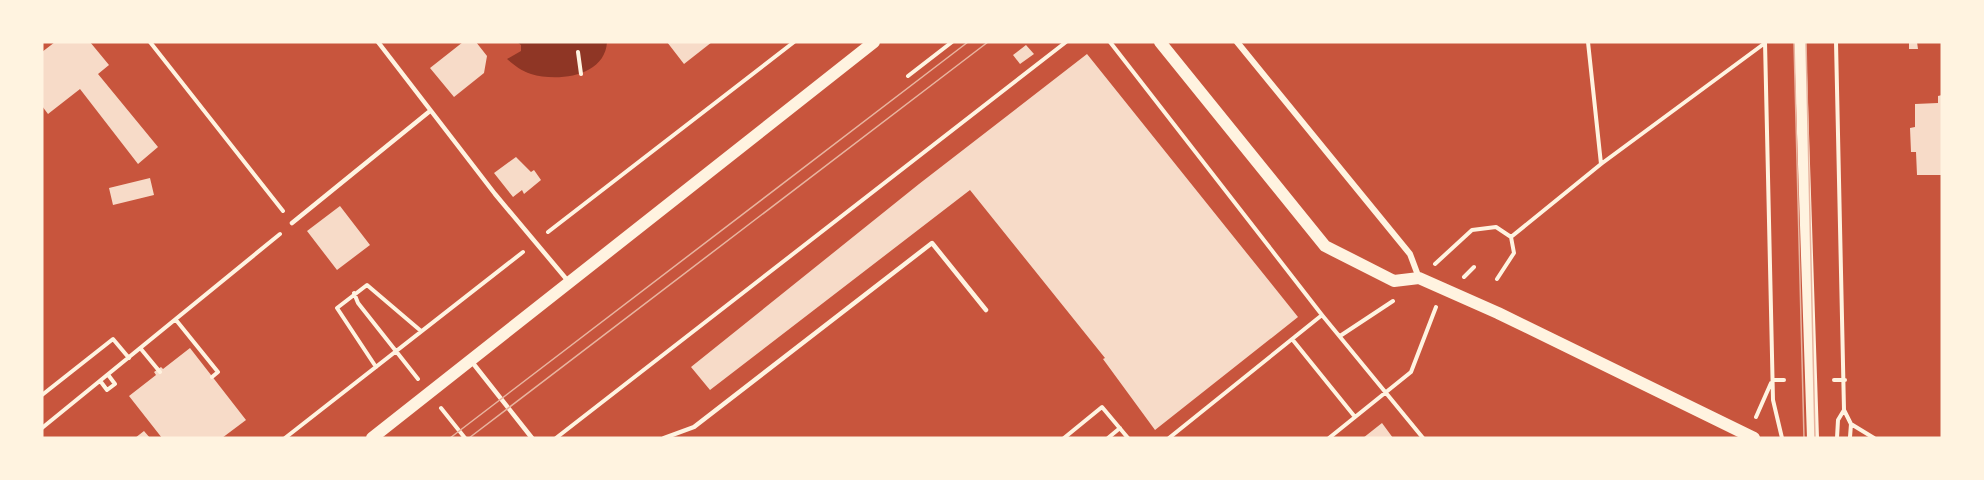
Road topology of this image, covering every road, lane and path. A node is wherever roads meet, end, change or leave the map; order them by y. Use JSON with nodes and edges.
{"nodes":[{"id":1,"x":150,"y":42,"type":"edge"},
{"id":2,"x":378,"y":42,"type":"edge"},
{"id":3,"x":874,"y":42,"type":"edge"},
{"id":4,"x":952,"y":42,"type":"edge"},
{"id":5,"x":1066,"y":42,"type":"edge"},
{"id":6,"x":1110,"y":42,"type":"edge"},
{"id":7,"x":1160,"y":42,"type":"edge"},
{"id":8,"x":1237,"y":42,"type":"edge"},
{"id":9,"x":1588,"y":42,"type":"edge"},
{"id":10,"x":1765,"y":42,"type":"edge"},
{"id":11,"x":1800,"y":42,"type":"edge"},
{"id":12,"x":1836,"y":42,"type":"edge"},
{"id":13,"x":578,"y":52,"type":"dead end"},
{"id":14,"x":581,"y":74,"type":"dead end"},
{"id":15,"x":908,"y":76,"type":"dead end"},
{"id":16,"x":430,"y":111,"type":"junction"},
{"id":17,"x":1601,"y":165,"type":"junction"},
{"id":18,"x":292,"y":223,"type":"junction"},
{"id":19,"x":1511,"y":237,"type":"junction"},
{"id":20,"x":1448,"y":252,"type":"dead end"},
{"id":21,"x":1474,"y":267,"type":"dead end"},
{"id":22,"x":1464,"y":277,"type":"dead end"},
{"id":23,"x":1419,"y":278,"type":"junction"},
{"id":24,"x":1497,"y":279,"type":"dead end"},
{"id":25,"x":569,"y":283,"type":"junction"},
{"id":26,"x":354,"y":293,"type":"junction"},
{"id":27,"x":1402,"y":294,"type":"dead end"},
{"id":28,"x":1434,"y":309,"type":"dead end"},
{"id":29,"x":986,"y":310,"type":"dead end"},
{"id":30,"x":1323,"y":315,"type":"junction"},
{"id":31,"x":176,"y":320,"type":"junction"},
{"id":32,"x":421,"y":330,"type":"dead end"},
{"id":33,"x":1340,"y":336,"type":"junction"},
{"id":34,"x":1292,"y":339,"type":"junction"},
{"id":35,"x":388,"y":341,"type":"dead end"},
{"id":36,"x":141,"y":349,"type":"junction"},
{"id":37,"x":129,"y":358,"type":"junction"},
{"id":38,"x":470,"y":360,"type":"junction"},
{"id":39,"x":376,"y":367,"type":"dead end"},
{"id":40,"x":160,"y":372,"type":"dead end"},
{"id":41,"x":109,"y":376,"type":"junction"},
{"id":42,"x":212,"y":377,"type":"dead end"},
{"id":43,"x":1773,"y":380,"type":"junction"},
{"id":44,"x":1784,"y":380,"type":"dead end"},
{"id":45,"x":1834,"y":380,"type":"dead end"},
{"id":46,"x":1845,"y":380,"type":"junction"},
{"id":47,"x":101,"y":382,"type":"junction"},
{"id":48,"x":1385,"y":393,"type":"junction"},
{"id":49,"x":42,"y":395,"type":"edge"},
{"id":50,"x":1845,"y":410,"type":"junction"},
{"id":51,"x":1355,"y":417,"type":"junction"},
{"id":52,"x":1851,"y":424,"type":"junction"},
{"id":53,"x":42,"y":428,"type":"edge"},
{"id":54,"x":1119,"y":428,"type":"junction"},
{"id":55,"x":1751,"y":437,"type":"edge"},
{"id":56,"x":1850,"y":437,"type":"edge"},
{"id":57,"x":372,"y":438,"type":"edge"},
{"id":58,"x":532,"y":438,"type":"edge"},
{"id":59,"x":556,"y":438,"type":"edge"},
{"id":60,"x":664,"y":438,"type":"edge"},
{"id":61,"x":1064,"y":438,"type":"edge"},
{"id":62,"x":1108,"y":438,"type":"edge"},
{"id":63,"x":1128,"y":438,"type":"edge"},
{"id":64,"x":1169,"y":438,"type":"edge"},
{"id":65,"x":1329,"y":438,"type":"edge"},
{"id":66,"x":1423,"y":438,"type":"edge"},
{"id":67,"x":1782,"y":438,"type":"edge"},
{"id":68,"x":1813,"y":438,"type":"edge"},
{"id":69,"x":1837,"y":438,"type":"edge"},
{"id":70,"x":1874,"y":438,"type":"edge"}],
"edges":[{"from":1,"to":18,"type":"path"},
{"from":2,"to":16,"type":"lane"},
{"from":3,"to":25,"type":"main road"},
{"from":4,"to":15,"type":"path"},
{"from":5,"to":59,"type":"path"},
{"from":6,"to":30,"type":"path"},
{"from":7,"to":23,"type":"main road"},
{"from":8,"to":23,"type":"street"},
{"from":9,"to":17,"type":"path"},
{"from":10,"to":17,"type":"path"},
{"from":10,"to":43,"type":"path"},
{"from":11,"to":68,"type":"main road"},
{"from":12,"to":46,"type":"path"},
{"from":13,"to":14,"type":"path"},
{"from":16,"to":18,"type":"lane"},
{"from":16,"to":25,"type":"lane"},
{"from":17,"to":19,"type":"path"},
{"from":18,"to":31,"type":"path"},
{"from":19,"to":20,"type":"path"},
{"from":19,"to":24,"type":"path"},
{"from":21,"to":22,"type":"path"},
{"from":23,"to":55,"type":"main road"},
{"from":25,"to":38,"type":"main road"},
{"from":26,"to":32,"type":"path"},
{"from":26,"to":35,"type":"path"},
{"from":26,"to":39,"type":"path"},
{"from":27,"to":33,"type":"path"},
{"from":28,"to":48,"type":"path"},
{"from":29,"to":60,"type":"lane"},
{"from":30,"to":33,"type":"path"},
{"from":30,"to":34,"type":"path"},
{"from":31,"to":36,"type":"path"},
{"from":31,"to":42,"type":"path"},
{"from":33,"to":48,"type":"path"},
{"from":34,"to":51,"type":"path"},
{"from":34,"to":64,"type":"path"},
{"from":36,"to":37,"type":"path"},
{"from":36,"to":40,"type":"path"},
{"from":37,"to":41,"type":"path"},
{"from":37,"to":49,"type":"path"},
{"from":38,"to":57,"type":"main road"},
{"from":38,"to":58,"type":"lane"},
{"from":41,"to":47,"type":"path"},
{"from":41,"to":47,"type":"path"},
{"from":43,"to":44,"type":"path"},
{"from":43,"to":55,"type":"path"},
{"from":43,"to":67,"type":"path"},
{"from":45,"to":46,"type":"path"},
{"from":46,"to":50,"type":"path"},
{"from":47,"to":53,"type":"path"},
{"from":48,"to":51,"type":"path"},
{"from":48,"to":66,"type":"path"},
{"from":50,"to":52,"type":"path"},
{"from":50,"to":69,"type":"path"},
{"from":51,"to":65,"type":"path"},
{"from":52,"to":56,"type":"path"},
{"from":52,"to":70,"type":"path"},
{"from":54,"to":61,"type":"path"},
{"from":54,"to":62,"type":"path"},
{"from":54,"to":63,"type":"path"}]}
